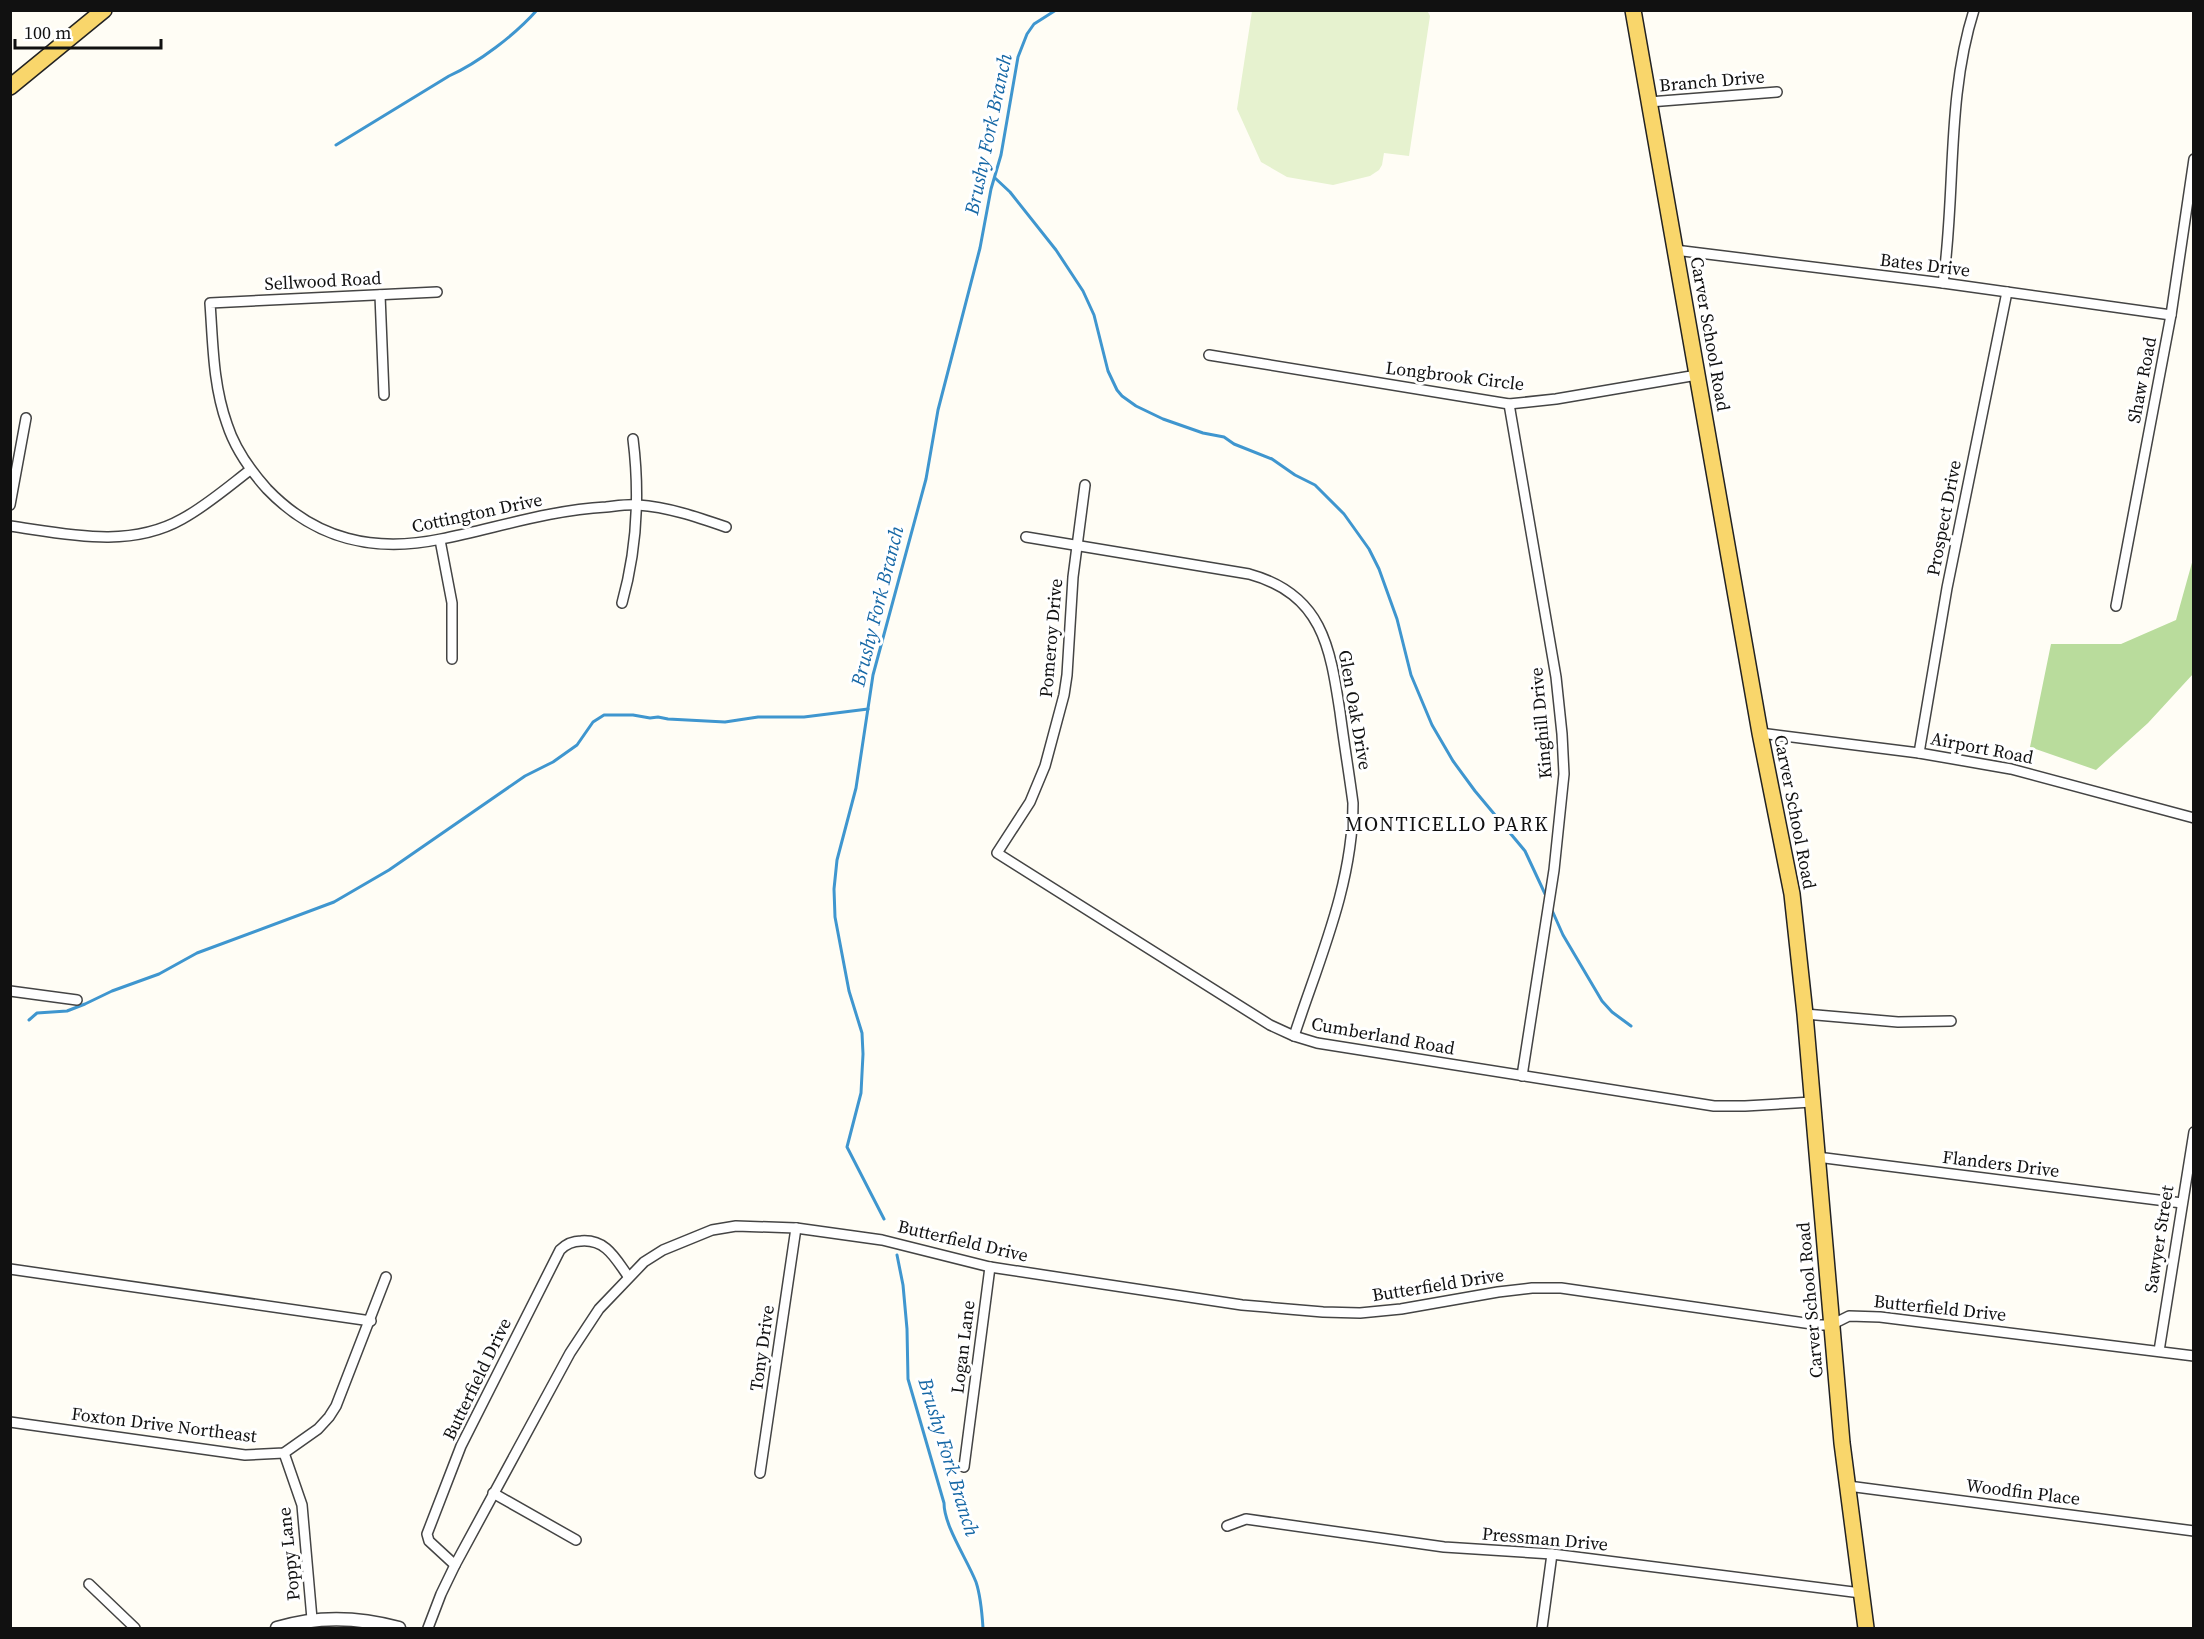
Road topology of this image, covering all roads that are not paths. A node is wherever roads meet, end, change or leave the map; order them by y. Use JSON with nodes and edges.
{"nodes":[{"id":1,"x":104,"y":10,"type":"edge"},
{"id":2,"x":1633,"y":10,"type":"edge"},
{"id":3,"x":1974,"y":10,"type":"edge"},
{"id":4,"x":10,"y":87,"type":"edge"},
{"id":5,"x":1777,"y":92,"type":"dead end"},
{"id":6,"x":1649,"y":102,"type":"junction"},
{"id":7,"x":2193,"y":159,"type":"edge"},
{"id":8,"x":1675,"y":250,"type":"junction"},
{"id":9,"x":1943,"y":283,"type":"junction"},
{"id":10,"x":437,"y":292,"type":"dead end"},
{"id":11,"x":2007,"y":292,"type":"junction"},
{"id":12,"x":380,"y":295,"type":"junction"},
{"id":13,"x":210,"y":303,"type":"joint"},
{"id":14,"x":2171,"y":315,"type":"junction"},
{"id":15,"x":1209,"y":355,"type":"dead end"},
{"id":16,"x":1697,"y":375,"type":"junction"},
{"id":17,"x":384,"y":395,"type":"dead end"},
{"id":18,"x":1509,"y":404,"type":"junction"},
{"id":19,"x":26,"y":418,"type":"dead end"},
{"id":20,"x":633,"y":440,"type":"dead end"},
{"id":21,"x":250,"y":470,"type":"junction"},
{"id":22,"x":1085,"y":485,"type":"dead end"},
{"id":23,"x":10,"y":504,"type":"edge"},
{"id":24,"x":637,"y":504,"type":"junction"},
{"id":25,"x":10,"y":526,"type":"edge"},
{"id":26,"x":726,"y":527,"type":"dead end"},
{"id":27,"x":1026,"y":537,"type":"dead end"},
{"id":28,"x":440,"y":540,"type":"junction"},
{"id":29,"x":1077,"y":545,"type":"junction"},
{"id":30,"x":622,"y":603,"type":"dead end"},
{"id":31,"x":2116,"y":606,"type":"dead end"},
{"id":32,"x":452,"y":658,"type":"dead end"},
{"id":33,"x":1760,"y":733,"type":"junction"},
{"id":34,"x":1919,"y":753,"type":"junction"},
{"id":35,"x":2193,"y":819,"type":"edge"},
{"id":36,"x":997,"y":853,"type":"joint"},
{"id":37,"x":10,"y":991,"type":"edge"},
{"id":38,"x":77,"y":1000,"type":"dead end"},
{"id":39,"x":1805,"y":1014,"type":"junction"},
{"id":40,"x":1951,"y":1021,"type":"dead end"},
{"id":41,"x":1294,"y":1036,"type":"junction"},
{"id":42,"x":1522,"y":1076,"type":"junction"},
{"id":43,"x":1812,"y":1102,"type":"junction"},
{"id":44,"x":2193,"y":1132,"type":"edge"},
{"id":45,"x":1817,"y":1157,"type":"junction"},
{"id":46,"x":2181,"y":1203,"type":"junction"},
{"id":47,"x":796,"y":1228,"type":"junction"},
{"id":48,"x":990,"y":1267,"type":"junction"},
{"id":49,"x":10,"y":1269,"type":"edge"},
{"id":50,"x":628,"y":1276,"type":"junction"},
{"id":51,"x":386,"y":1277,"type":"dead end"},
{"id":52,"x":371,"y":1321,"type":"junction"},
{"id":53,"x":1831,"y":1325,"type":"junction"},
{"id":54,"x":2159,"y":1351,"type":"junction"},
{"id":55,"x":2193,"y":1356,"type":"edge"},
{"id":56,"x":10,"y":1422,"type":"edge"},
{"id":57,"x":284,"y":1452,"type":"junction"},
{"id":58,"x":964,"y":1467,"type":"dead end"},
{"id":59,"x":760,"y":1473,"type":"dead end"},
{"id":60,"x":1848,"y":1486,"type":"junction"},
{"id":61,"x":493,"y":1493,"type":"junction"},
{"id":62,"x":1227,"y":1526,"type":"dead end"},
{"id":63,"x":2193,"y":1531,"type":"edge"},
{"id":64,"x":576,"y":1540,"type":"dead end"},
{"id":65,"x":1552,"y":1554,"type":"junction"},
{"id":66,"x":455,"y":1564,"type":"junction"},
{"id":67,"x":89,"y":1584,"type":"dead end"},
{"id":68,"x":1861,"y":1593,"type":"junction"},
{"id":69,"x":312,"y":1619,"type":"junction"},
{"id":70,"x":135,"y":1629,"type":"edge"},
{"id":71,"x":277,"y":1629,"type":"edge"},
{"id":72,"x":399,"y":1629,"type":"edge"},
{"id":73,"x":428,"y":1629,"type":"edge"},
{"id":74,"x":1542,"y":1629,"type":"edge"},
{"id":75,"x":1866,"y":1629,"type":"edge"}],
"edges":[{"from":1,"to":4,"type":"main road"},
{"from":2,"to":6,"type":"main road","name":"Carver School Road"},
{"from":3,"to":9,"type":"street"},
{"from":5,"to":6,"type":"street","name":"Branch Drive"},
{"from":6,"to":8,"type":"main road","name":"Carver School Road"},
{"from":7,"to":14,"type":"street","name":"Shaw Road"},
{"from":8,"to":9,"type":"street","name":"Bates Drive"},
{"from":8,"to":16,"type":"main road","name":"Carver School Road"},
{"from":9,"to":11,"type":"street","name":"Bates Drive"},
{"from":10,"to":12,"type":"street","name":"Sellwood Road"},
{"from":11,"to":14,"type":"street","name":"Bates Drive"},
{"from":11,"to":34,"type":"street","name":"Prospect Drive"},
{"from":12,"to":13,"type":"street","name":"Sellwood Road"},
{"from":12,"to":17,"type":"street"},
{"from":13,"to":21,"type":"street","name":"Cottington Drive"},
{"from":14,"to":31,"type":"street","name":"Shaw Road"},
{"from":15,"to":18,"type":"street","name":"Longbrook Circle"},
{"from":16,"to":18,"type":"street","name":"Longbrook Circle"},
{"from":16,"to":33,"type":"main road","name":"Carver School Road"},
{"from":18,"to":42,"type":"street","name":"Kinghill Drive"},
{"from":19,"to":23,"type":"street"},
{"from":20,"to":24,"type":"street"},
{"from":21,"to":25,"type":"street"},
{"from":21,"to":28,"type":"street","name":"Cottington Drive"},
{"from":22,"to":29,"type":"street","name":"Pomeroy Drive"},
{"from":24,"to":26,"type":"street","name":"Cottington Drive"},
{"from":24,"to":28,"type":"street","name":"Cottington Drive"},
{"from":24,"to":30,"type":"street"},
{"from":27,"to":29,"type":"street","name":"Glen Oak Drive"},
{"from":28,"to":32,"type":"street"},
{"from":29,"to":36,"type":"street","name":"Pomeroy Drive"},
{"from":29,"to":41,"type":"street","name":"Glen Oak Drive"},
{"from":33,"to":34,"type":"street","name":"Airport Road"},
{"from":33,"to":39,"type":"main road","name":"Carver School Road"},
{"from":34,"to":35,"type":"street","name":"Airport Road"},
{"from":36,"to":41,"type":"street","name":"Cumberland Road"},
{"from":37,"to":38,"type":"street"},
{"from":39,"to":40,"type":"street"},
{"from":39,"to":43,"type":"main road","name":"Carver School Road"},
{"from":41,"to":42,"type":"street","name":"Cumberland Road"},
{"from":42,"to":43,"type":"street","name":"Cumberland Road"},
{"from":43,"to":45,"type":"main road","name":"Carver School Road"},
{"from":44,"to":46,"type":"street","name":"Sawyer Street"},
{"from":45,"to":46,"type":"street","name":"Flanders Drive"},
{"from":45,"to":53,"type":"main road","name":"Carver School Road"},
{"from":46,"to":54,"type":"street","name":"Sawyer Street"},
{"from":47,"to":48,"type":"street","name":"Butterfield Drive"},
{"from":47,"to":50,"type":"street","name":"Butterfield Drive"},
{"from":47,"to":59,"type":"street","name":"Tony Drive"},
{"from":48,"to":53,"type":"street","name":"Butterfield Drive"},
{"from":48,"to":58,"type":"street","name":"Logan Lane"},
{"from":49,"to":52,"type":"street"},
{"from":50,"to":61,"type":"street","name":"Butterfield Drive"},
{"from":50,"to":66,"type":"street","name":"Butterfield Drive"},
{"from":51,"to":52,"type":"street","name":"Foxton Drive Northeast"},
{"from":52,"to":57,"type":"street","name":"Foxton Drive Northeast"},
{"from":53,"to":54,"type":"street","name":"Butterfield Drive"},
{"from":53,"to":60,"type":"main road","name":"Carver School Road"},
{"from":54,"to":55,"type":"street","name":"Butterfield Drive"},
{"from":56,"to":57,"type":"street","name":"Foxton Drive Northeast"},
{"from":57,"to":69,"type":"street","name":"Poppy Lane"},
{"from":60,"to":63,"type":"street","name":"Woodfin Place"},
{"from":60,"to":68,"type":"main road","name":"Carver School Road"},
{"from":61,"to":64,"type":"street"},
{"from":61,"to":66,"type":"street","name":"Butterfield Drive"},
{"from":62,"to":65,"type":"street","name":"Pressman Drive"},
{"from":65,"to":68,"type":"street","name":"Pressman Drive"},
{"from":65,"to":74,"type":"street"},
{"from":66,"to":73,"type":"street","name":"Butterfield Drive"},
{"from":67,"to":70,"type":"street"},
{"from":68,"to":75,"type":"main road","name":"Carver School Road"},
{"from":69,"to":71,"type":"street"},
{"from":69,"to":72,"type":"street"}]}
